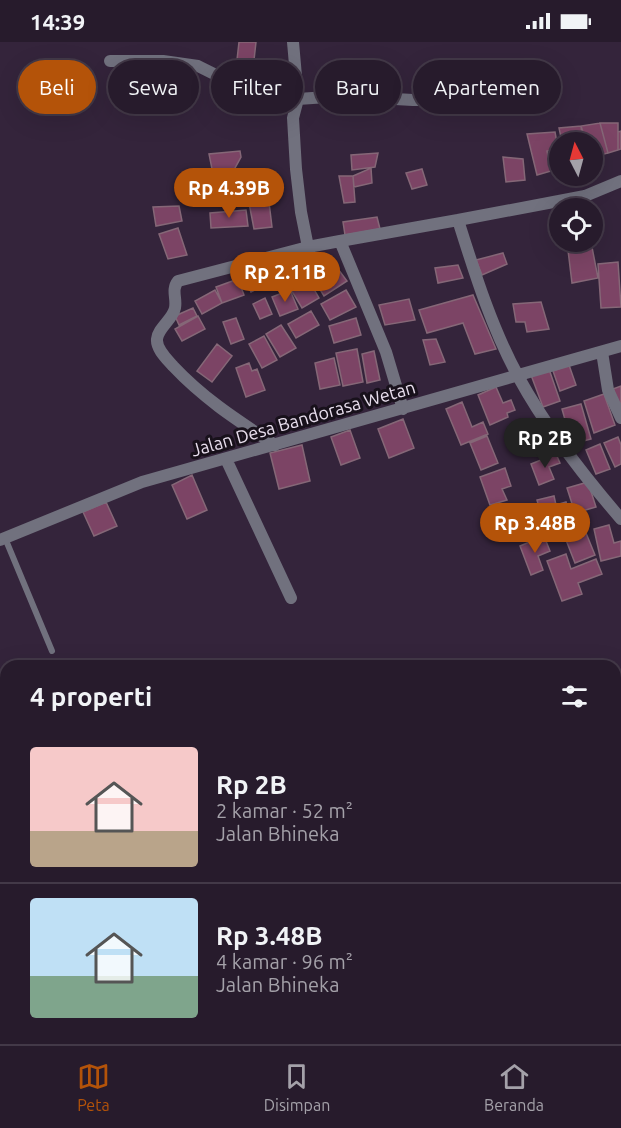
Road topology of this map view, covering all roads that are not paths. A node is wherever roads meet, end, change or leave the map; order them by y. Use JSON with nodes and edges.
{"nodes":[{"id":1,"x":293,"y":42,"type":"edge"},
{"id":2,"x":295,"y":60,"type":"edge"},
{"id":3,"x":303,"y":99,"type":"edge"},
{"id":4,"x":413,"y":100,"type":"edge"},
{"id":5,"x":294,"y":114,"type":"edge"},
{"id":6,"x":621,"y":181,"type":"edge"},
{"id":7,"x":458,"y":220,"type":"junction"},
{"id":8,"x":340,"y":241,"type":"junction"},
{"id":9,"x":308,"y":247,"type":"junction"},
{"id":10,"x":621,"y":346,"type":"edge"},
{"id":11,"x":602,"y":352,"type":"junction"},
{"id":12,"x":518,"y":376,"type":"junction"},
{"id":13,"x":403,"y":409,"type":"junction"},
{"id":14,"x":621,"y":418,"type":"edge"},
{"id":15,"x":275,"y":445,"type":"junction"},
{"id":16,"x":226,"y":459,"type":"junction"},
{"id":17,"x":621,"y":519,"type":"edge"},
{"id":18,"x":2,"y":539,"type":"edge"},
{"id":19,"x":291,"y":598,"type":"dead end"},
{"id":20,"x":52,"y":651,"type":"dead end"}],
"edges":[{"from":1,"to":2,"type":"street"},
{"from":3,"to":4,"type":"street"},
{"from":5,"to":9,"type":"street"},
{"from":6,"to":7,"type":"street"},
{"from":7,"to":8,"type":"street"},
{"from":7,"to":12,"type":"street"},
{"from":8,"to":9,"type":"street"},
{"from":8,"to":13,"type":"street"},
{"from":9,"to":15,"type":"street"},
{"from":10,"to":11,"type":"street","name":"Jalan Desa Bandorasa Wetan"},
{"from":11,"to":12,"type":"street","name":"Jalan Desa Bandorasa Wetan"},
{"from":11,"to":14,"type":"street"},
{"from":12,"to":13,"type":"street","name":"Jalan Desa Bandorasa Wetan"},
{"from":12,"to":17,"type":"street"},
{"from":13,"to":15,"type":"street","name":"Jalan Desa Bandorasa Wetan"},
{"from":15,"to":16,"type":"street","name":"Jalan Desa Bandorasa Wetan"},
{"from":16,"to":18,"type":"street","name":"Jalan Desa Bandorasa Wetan"},
{"from":16,"to":19,"type":"street"},
{"from":18,"to":20,"type":"lane"}]}
